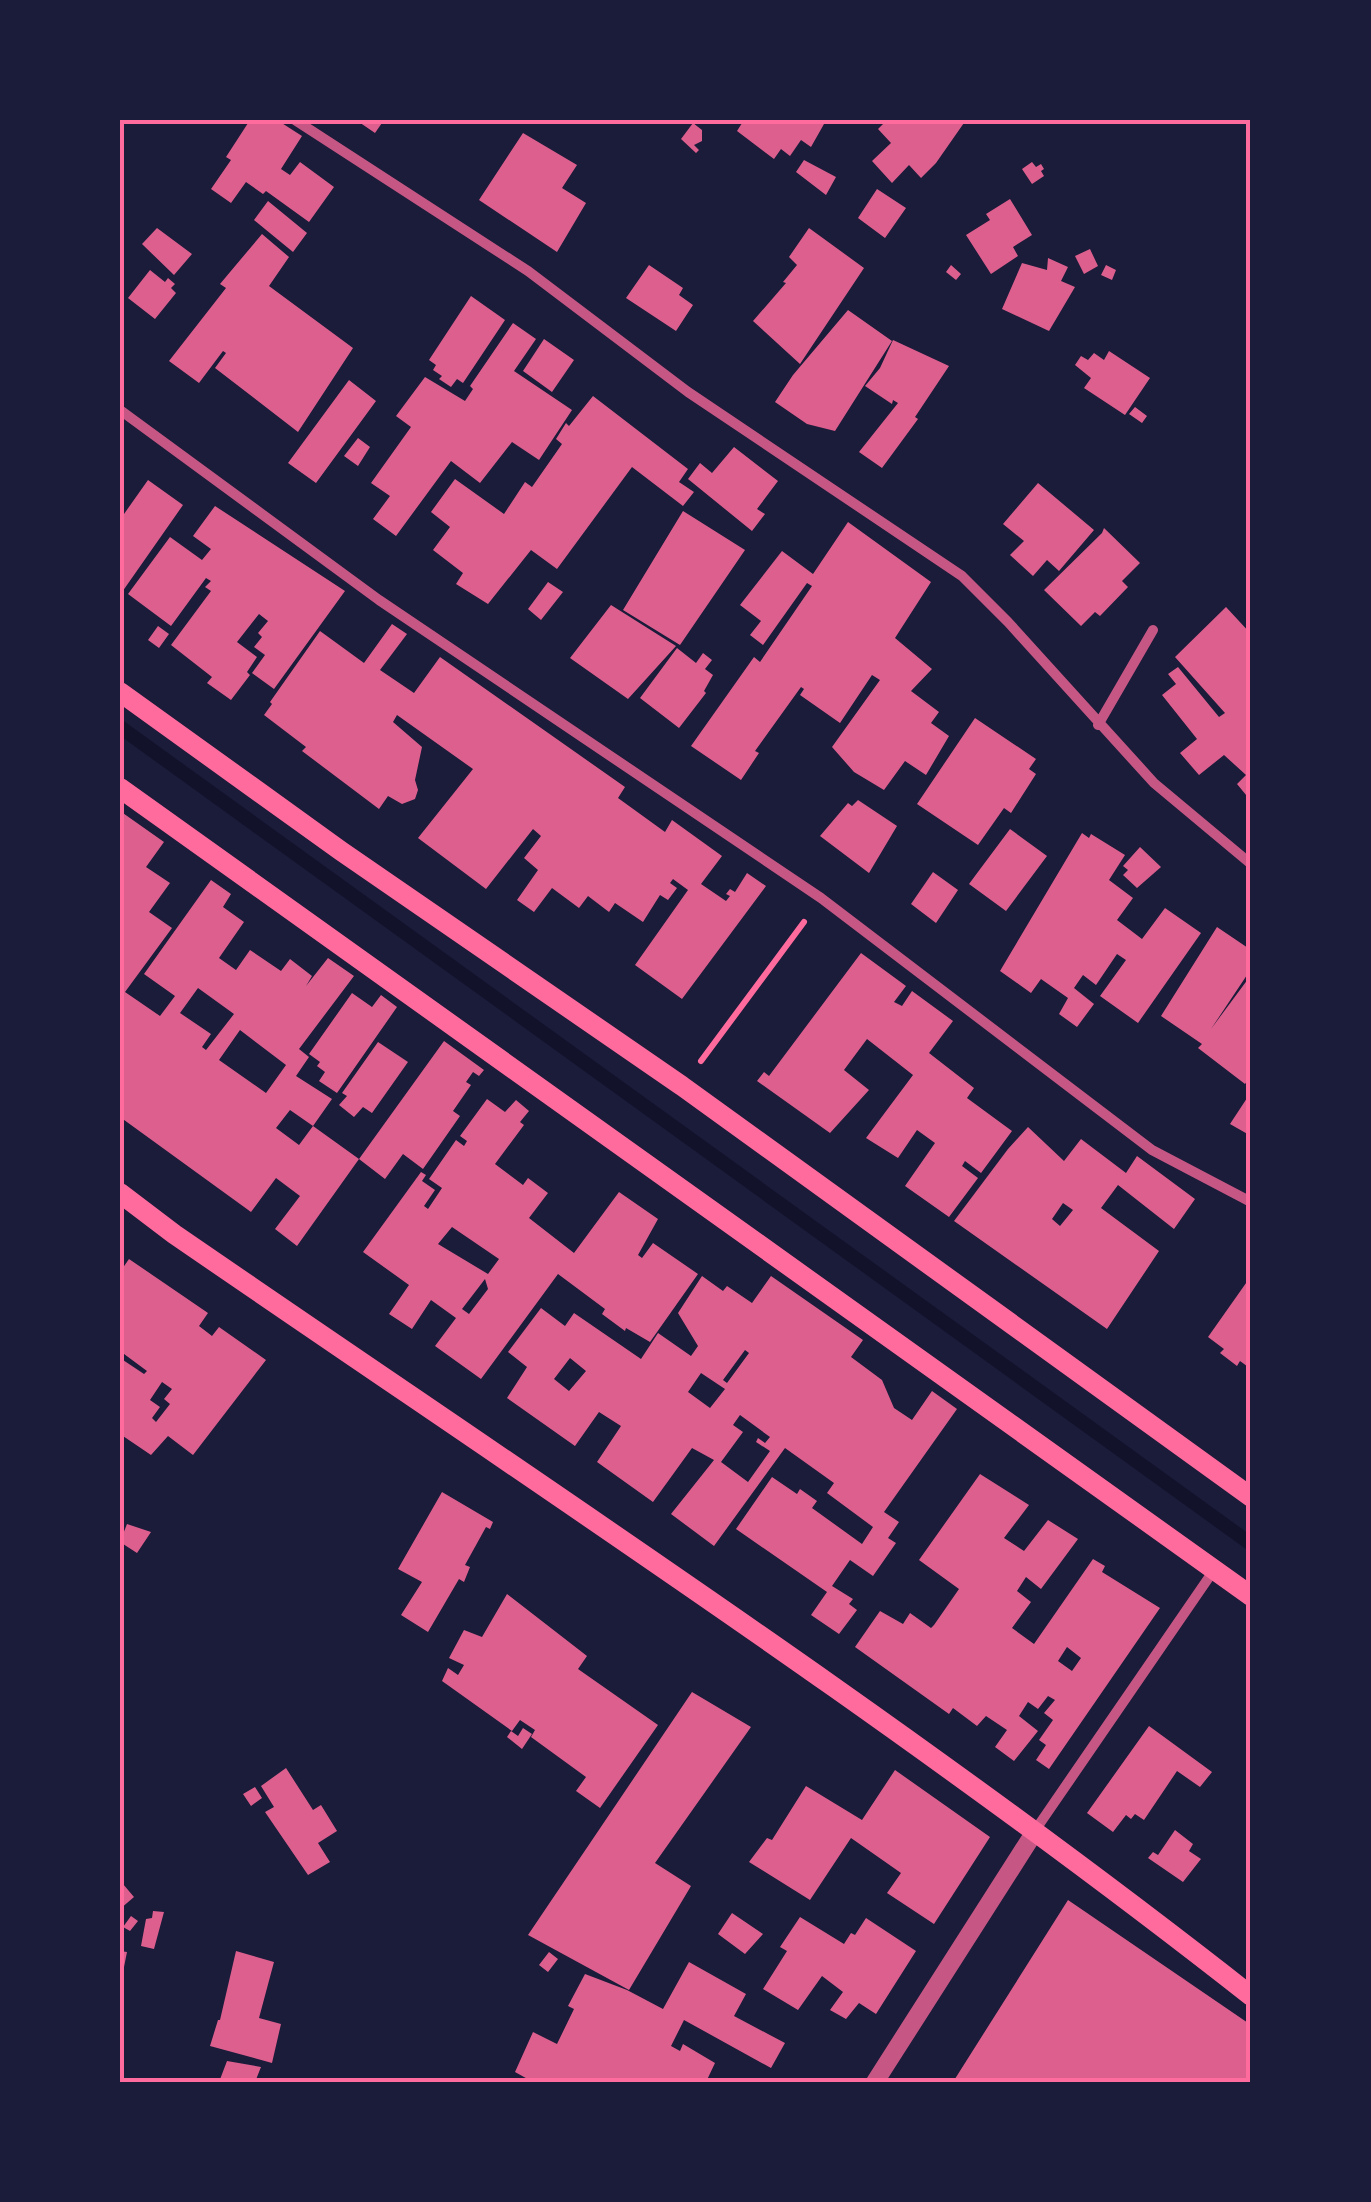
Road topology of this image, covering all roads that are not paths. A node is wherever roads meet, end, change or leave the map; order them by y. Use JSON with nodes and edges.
{"nodes":[{"id":1,"x":295,"y":120,"type":"edge"},
{"id":2,"x":120,"y":410,"type":"edge"},
{"id":3,"x":1154,"y":630,"type":"dead end"},
{"id":4,"x":120,"y":692,"type":"edge"},
{"id":5,"x":1098,"y":725,"type":"junction"},
{"id":6,"x":120,"y":788,"type":"edge"},
{"id":7,"x":1251,"y":864,"type":"edge"},
{"id":8,"x":120,"y":1193,"type":"edge"},
{"id":9,"x":1251,"y":1202,"type":"edge"},
{"id":10,"x":1251,"y":1496,"type":"edge"},
{"id":11,"x":1214,"y":1569,"type":"junction"},
{"id":12,"x":1251,"y":1596,"type":"edge"},
{"id":13,"x":1034,"y":1833,"type":"junction"},
{"id":14,"x":1251,"y":1996,"type":"edge"},
{"id":15,"x":875,"y":2082,"type":"edge"}],
"edges":[{"from":1,"to":5,"type":"street"},
{"from":2,"to":9,"type":"street"},
{"from":3,"to":5,"type":"street"},
{"from":4,"to":10,"type":"main road"},
{"from":5,"to":7,"type":"street"},
{"from":6,"to":11,"type":"main road"},
{"from":8,"to":13,"type":"main road"},
{"from":11,"to":12,"type":"main road"},
{"from":11,"to":13,"type":"street"},
{"from":13,"to":14,"type":"main road"},
{"from":13,"to":15,"type":"street"}]}
